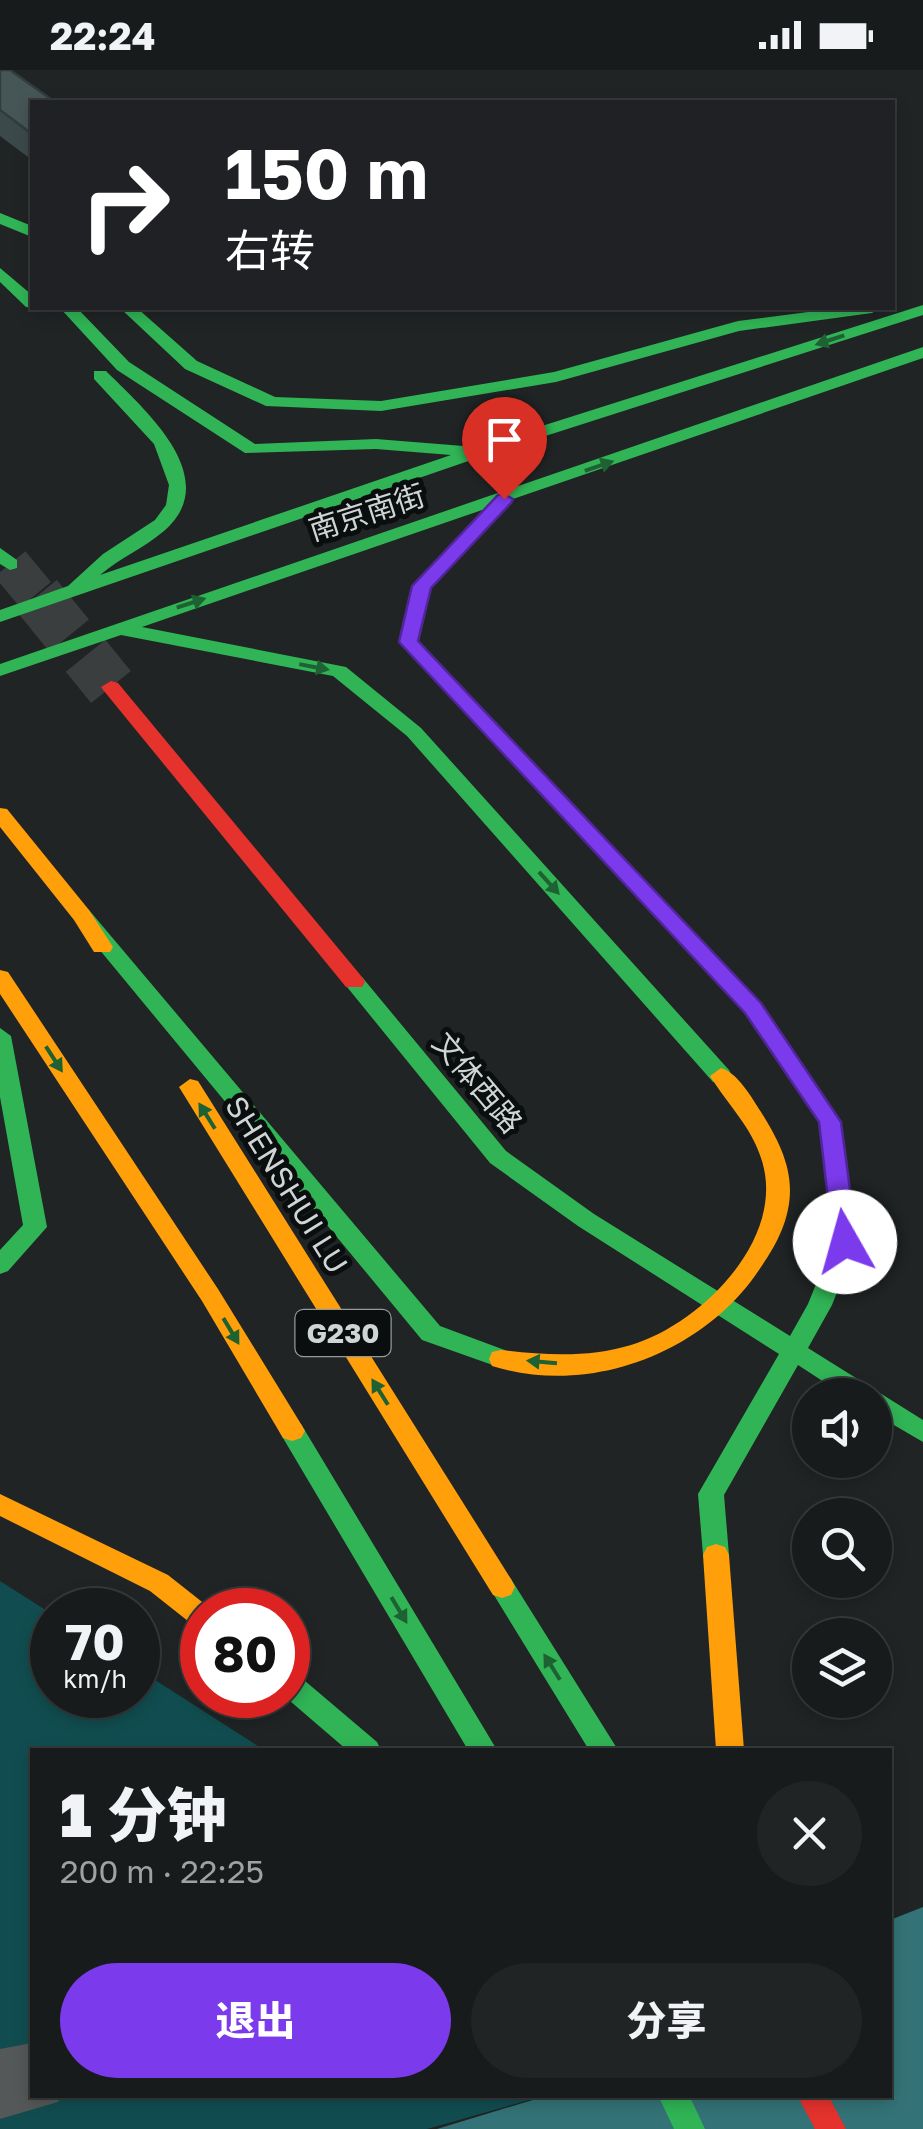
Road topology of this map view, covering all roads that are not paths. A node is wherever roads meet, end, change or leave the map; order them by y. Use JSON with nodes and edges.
{"nodes":[{"id":1,"x":0,"y":218,"type":"edge"},
{"id":2,"x":30,"y":231,"type":"edge"},
{"id":3,"x":0,"y":254,"type":"edge"},
{"id":4,"x":0,"y":273,"type":"edge"},
{"id":5,"x":30,"y":274,"type":"edge"},
{"id":6,"x":923,"y":300,"type":"edge"},
{"id":7,"x":30,"y":302,"type":"edge"},
{"id":8,"x":895,"y":305,"type":"edge"},
{"id":9,"x":38,"y":310,"type":"edge"},
{"id":10,"x":70,"y":310,"type":"edge"},
{"id":11,"x":130,"y":310,"type":"edge"},
{"id":12,"x":857,"y":310,"type":"edge"},
{"id":13,"x":923,"y":310,"type":"edge"},
{"id":14,"x":923,"y":352,"type":"edge"},
{"id":15,"x":477,"y":452,"type":"junction"},
{"id":16,"x":504,"y":499,"type":"junction"},
{"id":17,"x":74,"y":591,"type":"junction"},
{"id":18,"x":0,"y":616,"type":"edge"},
{"id":19,"x":115,"y":628,"type":"junction"},
{"id":20,"x":0,"y":670,"type":"edge"},
{"id":21,"x":111,"y":687,"type":"tunnel mouth"},
{"id":22,"x":0,"y":814,"type":"edge"},
{"id":23,"x":82,"y":915,"type":"junction"},
{"id":24,"x":0,"y":978,"type":"edge"},
{"id":25,"x":0,"y":1036,"type":"edge"},
{"id":26,"x":0,"y":1265,"type":"edge"},
{"id":27,"x":837,"y":1378,"type":"edge"},
{"id":28,"x":892,"y":1413,"type":"edge"},
{"id":29,"x":923,"y":1432,"type":"edge"},
{"id":30,"x":0,"y":1504,"type":"edge"},
{"id":31,"x":180,"y":1600,"type":"edge"},
{"id":32,"x":310,"y":1702,"type":"edge"},
{"id":33,"x":365,"y":1748,"type":"edge"},
{"id":34,"x":482,"y":1748,"type":"edge"},
{"id":35,"x":603,"y":1748,"type":"edge"},
{"id":36,"x":730,"y":1748,"type":"edge"},
{"id":37,"x":30,"y":2078,"type":"edge"},
{"id":38,"x":0,"y":2084,"type":"edge"},
{"id":39,"x":674,"y":2098,"type":"edge"},
{"id":40,"x":814,"y":2098,"type":"edge"},
{"id":41,"x":690,"y":2129,"type":"edge"},
{"id":42,"x":831,"y":2129,"type":"edge"}],
"edges":[{"from":1,"to":2,"type":"main road"},
{"from":3,"to":5,"type":"main road"},
{"from":4,"to":7,"type":"main road"},
{"from":6,"to":8,"type":"main road"},
{"from":9,"to":17,"type":"main road"},
{"from":10,"to":15,"type":"main road"},
{"from":11,"to":12,"type":"main road"},
{"from":13,"to":15,"type":"main road","name":"南京南街","one_way":true},
{"from":16,"to":14,"type":"main road","name":"南京南街","one_way":true},
{"from":15,"to":17,"type":"main road","name":"南京南街"},
{"from":19,"to":16,"type":"main road","name":"南京南街","one_way":true},
{"from":16,"to":36,"type":"main road"},
{"from":17,"to":18,"type":"main road","name":"南京南街"},
{"from":19,"to":20,"type":"main road","name":"南京南街"},
{"from":19,"to":23,"type":"main road","one_way":true},
{"from":21,"to":27,"type":"main road","name":"文体西路"},
{"from":22,"to":23,"type":"main road","name":"SHENSHUI LU","number":"G230"},
{"from":35,"to":23,"type":"main road","name":"SHENSHUI LU","number":"G230","one_way":true},
{"from":24,"to":34,"type":"main road","number":"G230","one_way":true},
{"from":25,"to":26,"type":"main road"},
{"from":28,"to":29,"type":"main road"},
{"from":30,"to":31,"type":"main road"},
{"from":32,"to":33,"type":"main road"},
{"from":37,"to":38,"type":"street"},
{"from":39,"to":41,"type":"main road"},
{"from":40,"to":42,"type":"main road"}]}
